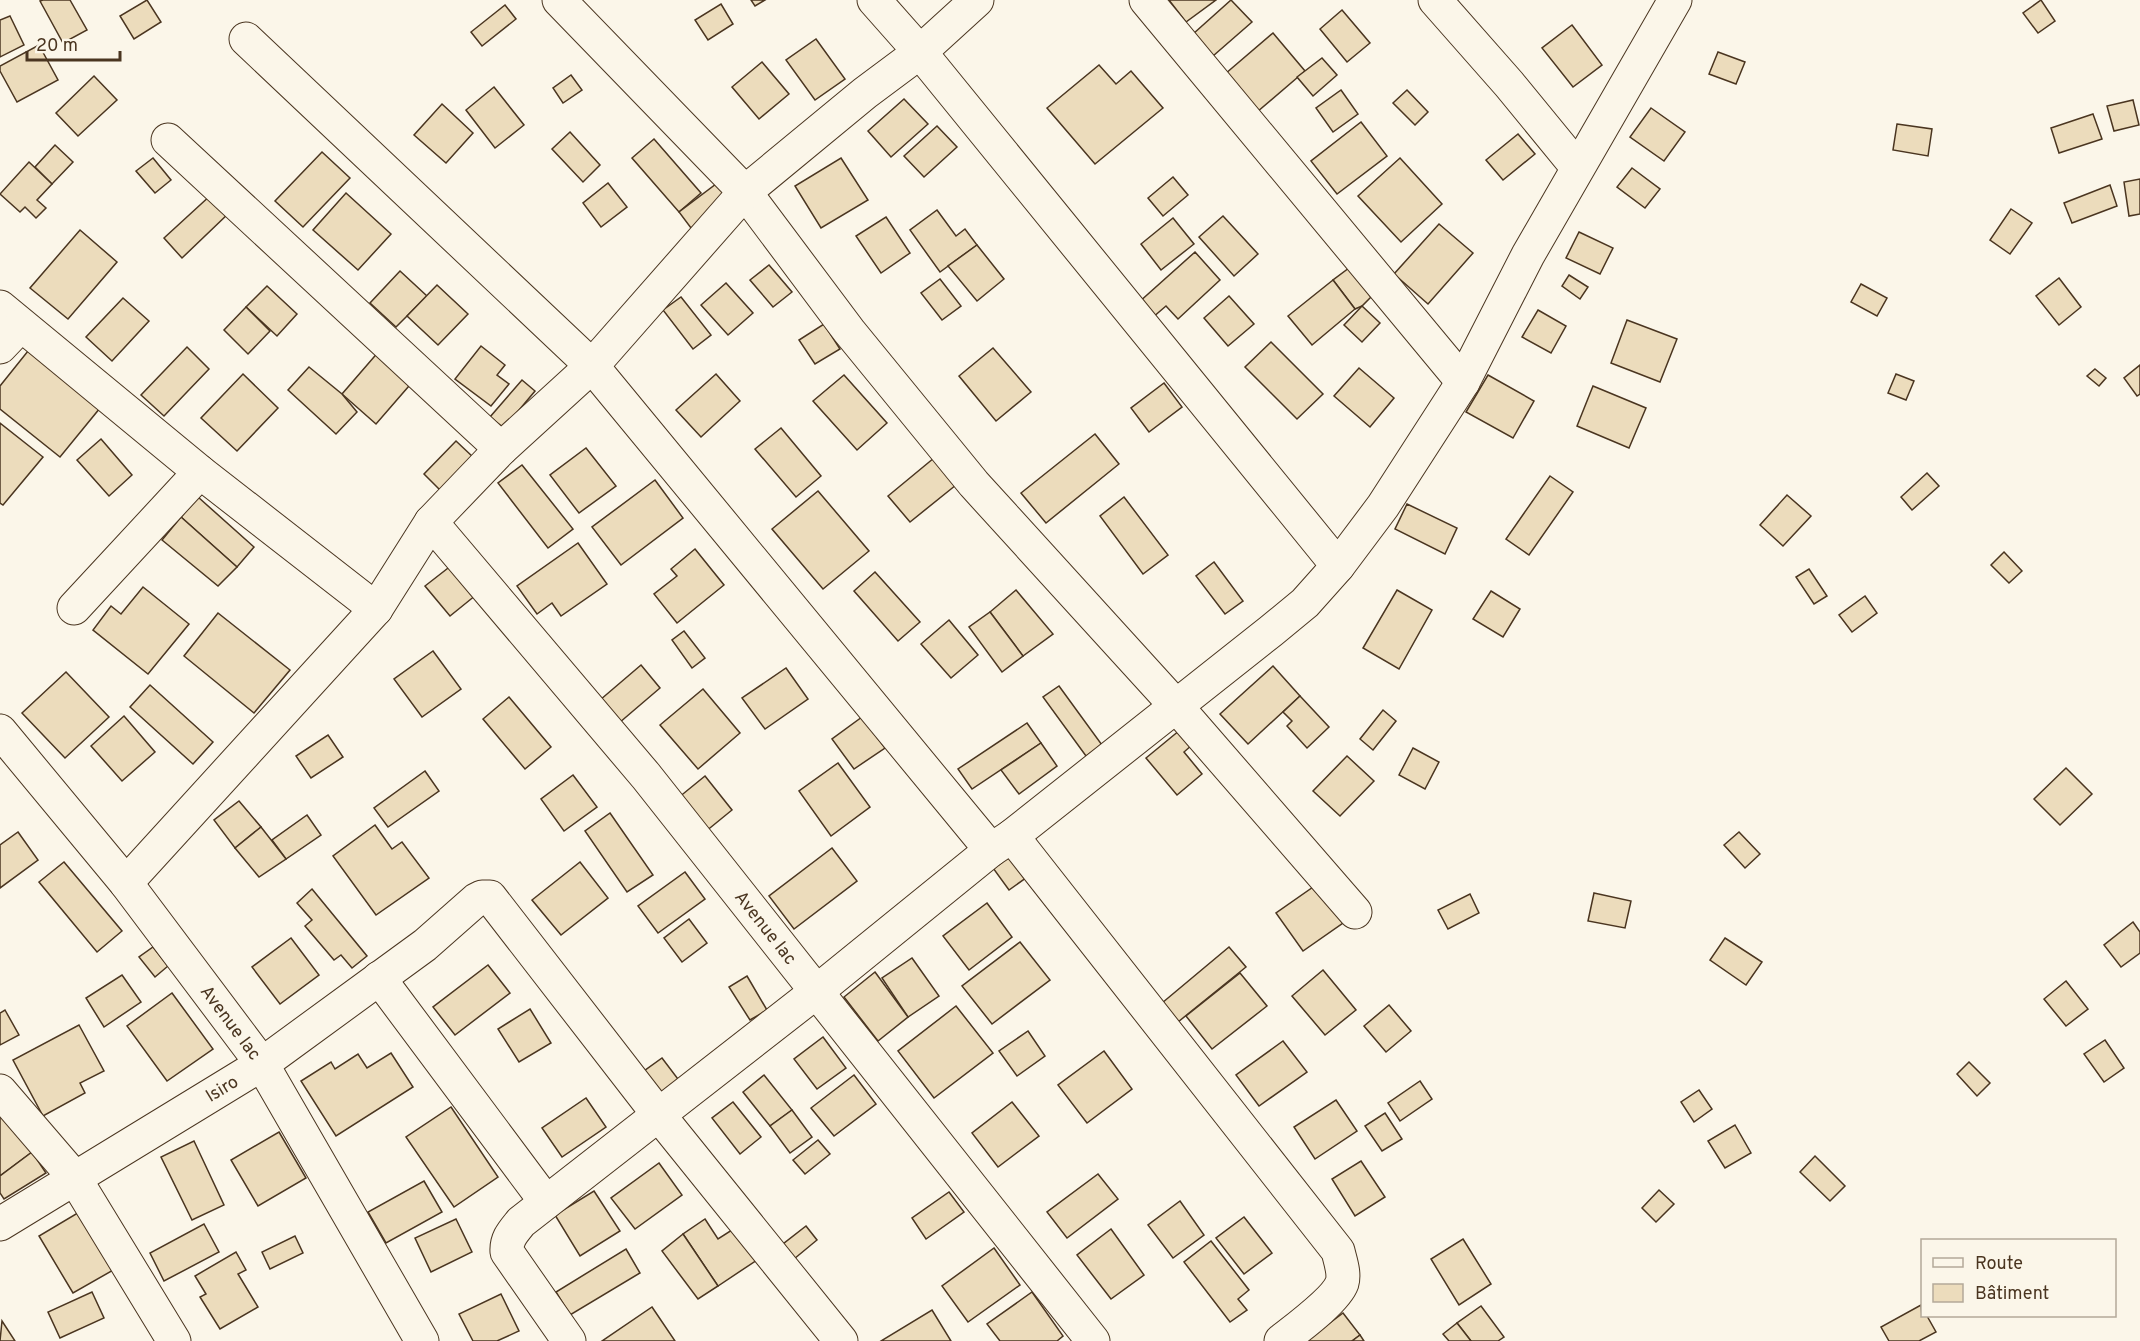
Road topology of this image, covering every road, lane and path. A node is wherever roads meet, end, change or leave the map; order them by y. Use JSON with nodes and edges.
{"nodes":[{"id":1,"x":559,"y":0,"type":"edge"},
{"id":2,"x":874,"y":0,"type":"edge"},
{"id":3,"x":977,"y":0,"type":"edge"},
{"id":4,"x":1146,"y":0,"type":"edge"},
{"id":5,"x":1435,"y":0,"type":"edge"},
{"id":6,"x":1675,"y":0,"type":"edge"},
{"id":7,"x":246,"y":39,"type":"dead end"},
{"id":8,"x":920,"y":52,"type":"junction"},
{"id":9,"x":168,"y":141,"type":"dead end"},
{"id":10,"x":1577,"y":167,"type":"junction"},
{"id":11,"x":746,"y":192,"type":"junction"},
{"id":12,"x":7,"y":327,"type":"edge"},
{"id":13,"x":591,"y":366,"type":"junction"},
{"id":14,"x":1463,"y":382,"type":"junction"},
{"id":15,"x":501,"y":449,"type":"junction"},
{"id":16,"x":200,"y":472,"type":"junction"},
{"id":17,"x":430,"y":522,"type":"junction"},
{"id":18,"x":1338,"y":566,"type":"junction"},
{"id":19,"x":74,"y":608,"type":"dead end"},
{"id":20,"x":376,"y":609,"type":"junction"},
{"id":21,"x":1177,"y":707,"type":"junction"},
{"id":22,"x":0,"y":731,"type":"edge"},
{"id":23,"x":1001,"y":843,"type":"junction"},
{"id":24,"x":126,"y":883,"type":"junction"},
{"id":25,"x":1355,"y":912,"type":"dead end"},
{"id":26,"x":379,"y":978,"type":"junction"},
{"id":27,"x":816,"y":992,"type":"junction"},
{"id":28,"x":262,"y":1064,"type":"junction"},
{"id":29,"x":0,"y":1091,"type":"edge"},
{"id":30,"x":658,"y":1114,"type":"junction"},
{"id":31,"x":74,"y":1177,"type":"junction"},
{"id":32,"x":546,"y":1202,"type":"junction"},
{"id":33,"x":0,"y":1224,"type":"edge"},
{"id":34,"x":174,"y":1341,"type":"edge"},
{"id":35,"x":422,"y":1341,"type":"edge"},
{"id":36,"x":569,"y":1341,"type":"edge"},
{"id":37,"x":841,"y":1341,"type":"edge"},
{"id":38,"x":1093,"y":1341,"type":"edge"},
{"id":39,"x":1281,"y":1341,"type":"edge"}],
"edges":[{"from":1,"to":11,"type":"street"},
{"from":2,"to":8,"type":"street"},
{"from":3,"to":8,"type":"street"},
{"from":4,"to":14,"type":"street"},
{"from":5,"to":10,"type":"street"},
{"from":6,"to":10,"type":"street"},
{"from":7,"to":13,"type":"street"},
{"from":8,"to":11,"type":"street"},
{"from":8,"to":18,"type":"street"},
{"from":9,"to":15,"type":"street"},
{"from":10,"to":14,"type":"street"},
{"from":11,"to":13,"type":"street"},
{"from":11,"to":21,"type":"street"},
{"from":12,"to":16,"type":"street"},
{"from":13,"to":15,"type":"street"},
{"from":13,"to":23,"type":"street"},
{"from":14,"to":18,"type":"street"},
{"from":15,"to":17,"type":"street"},
{"from":16,"to":19,"type":"street"},
{"from":16,"to":20,"type":"street"},
{"from":17,"to":20,"type":"street"},
{"from":17,"to":27,"type":"street","name":"Avenue lac"},
{"from":18,"to":21,"type":"street"},
{"from":20,"to":24,"type":"street"},
{"from":21,"to":23,"type":"street"},
{"from":21,"to":25,"type":"street"},
{"from":22,"to":24,"type":"street","name":"Avenue lac"},
{"from":23,"to":27,"type":"street"},
{"from":23,"to":39,"type":"street"},
{"from":24,"to":28,"type":"street","name":"Avenue lac"},
{"from":26,"to":28,"type":"street","name":"Isiro"},
{"from":26,"to":30,"type":"street","name":"Isiro"},
{"from":26,"to":32,"type":"street"},
{"from":27,"to":30,"type":"street"},
{"from":27,"to":38,"type":"street","name":"Avenue lac"},
{"from":28,"to":31,"type":"street","name":"Isiro"},
{"from":28,"to":35,"type":"street","name":"Avenue lac"},
{"from":29,"to":31,"type":"street"},
{"from":30,"to":32,"type":"street"},
{"from":30,"to":37,"type":"street"},
{"from":31,"to":33,"type":"street","name":"Isiro"},
{"from":31,"to":34,"type":"street"},
{"from":32,"to":36,"type":"street"}]}
